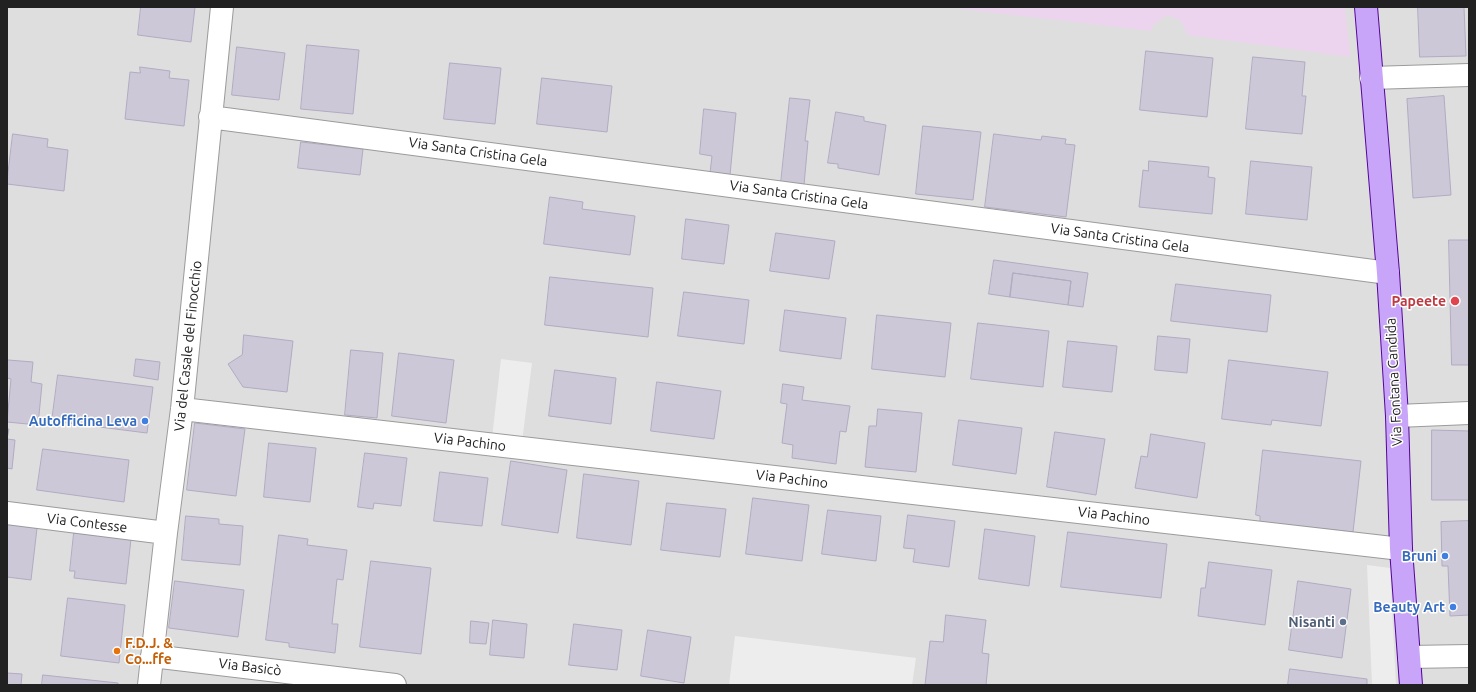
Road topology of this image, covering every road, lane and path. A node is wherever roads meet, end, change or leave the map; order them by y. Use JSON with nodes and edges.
{"nodes":[{"id":1,"x":222,"y":7,"type":"edge"},
{"id":2,"x":1366,"y":7,"type":"edge"},
{"id":3,"x":1469,"y":75,"type":"edge"},
{"id":4,"x":1371,"y":78,"type":"junction"},
{"id":5,"x":210,"y":117,"type":"junction"},
{"id":6,"x":1388,"y":273,"type":"junction"},
{"id":7,"x":182,"y":409,"type":"junction"},
{"id":8,"x":1469,"y":413,"type":"edge"},
{"id":9,"x":1397,"y":416,"type":"junction"},
{"id":10,"x":7,"y":514,"type":"edge"},
{"id":11,"x":166,"y":533,"type":"junction"},
{"id":12,"x":1401,"y":549,"type":"junction"},
{"id":13,"x":152,"y":656,"type":"junction"},
{"id":14,"x":1469,"y":656,"type":"edge"},
{"id":15,"x":1409,"y":657,"type":"junction"},
{"id":16,"x":149,"y":685,"type":"edge"},
{"id":17,"x":395,"y":685,"type":"edge"},
{"id":18,"x":1411,"y":685,"type":"edge"}],
"edges":[{"from":1,"to":5,"type":"street","name":"Via del Casale del Finocchio"},
{"from":2,"to":4,"type":"main road","name":"Via Fontana Candida"},
{"from":3,"to":4,"type":"street"},
{"from":4,"to":6,"type":"main road","name":"Via Fontana Candida"},
{"from":5,"to":6,"type":"street","name":"Via Santa Cristina Gela"},
{"from":5,"to":7,"type":"street","name":"Via del Casale del Finocchio"},
{"from":6,"to":9,"type":"main road","name":"Via Fontana Candida"},
{"from":7,"to":11,"type":"street","name":"Via del Casale del Finocchio"},
{"from":7,"to":12,"type":"street","name":"Via Pachino"},
{"from":8,"to":9,"type":"street"},
{"from":9,"to":12,"type":"main road","name":"Via Fontana Candida"},
{"from":10,"to":11,"type":"street","name":"Via Contesse"},
{"from":11,"to":13,"type":"street","name":"Via del Casale del Finocchio"},
{"from":12,"to":15,"type":"main road","name":"Via Fontana Candida"},
{"from":13,"to":16,"type":"street","name":"Via del Casale del Finocchio"},
{"from":13,"to":17,"type":"street","name":"Via Basicò"},
{"from":14,"to":15,"type":"street"},
{"from":15,"to":18,"type":"main road","name":"Via Fontana Candida"}]}
